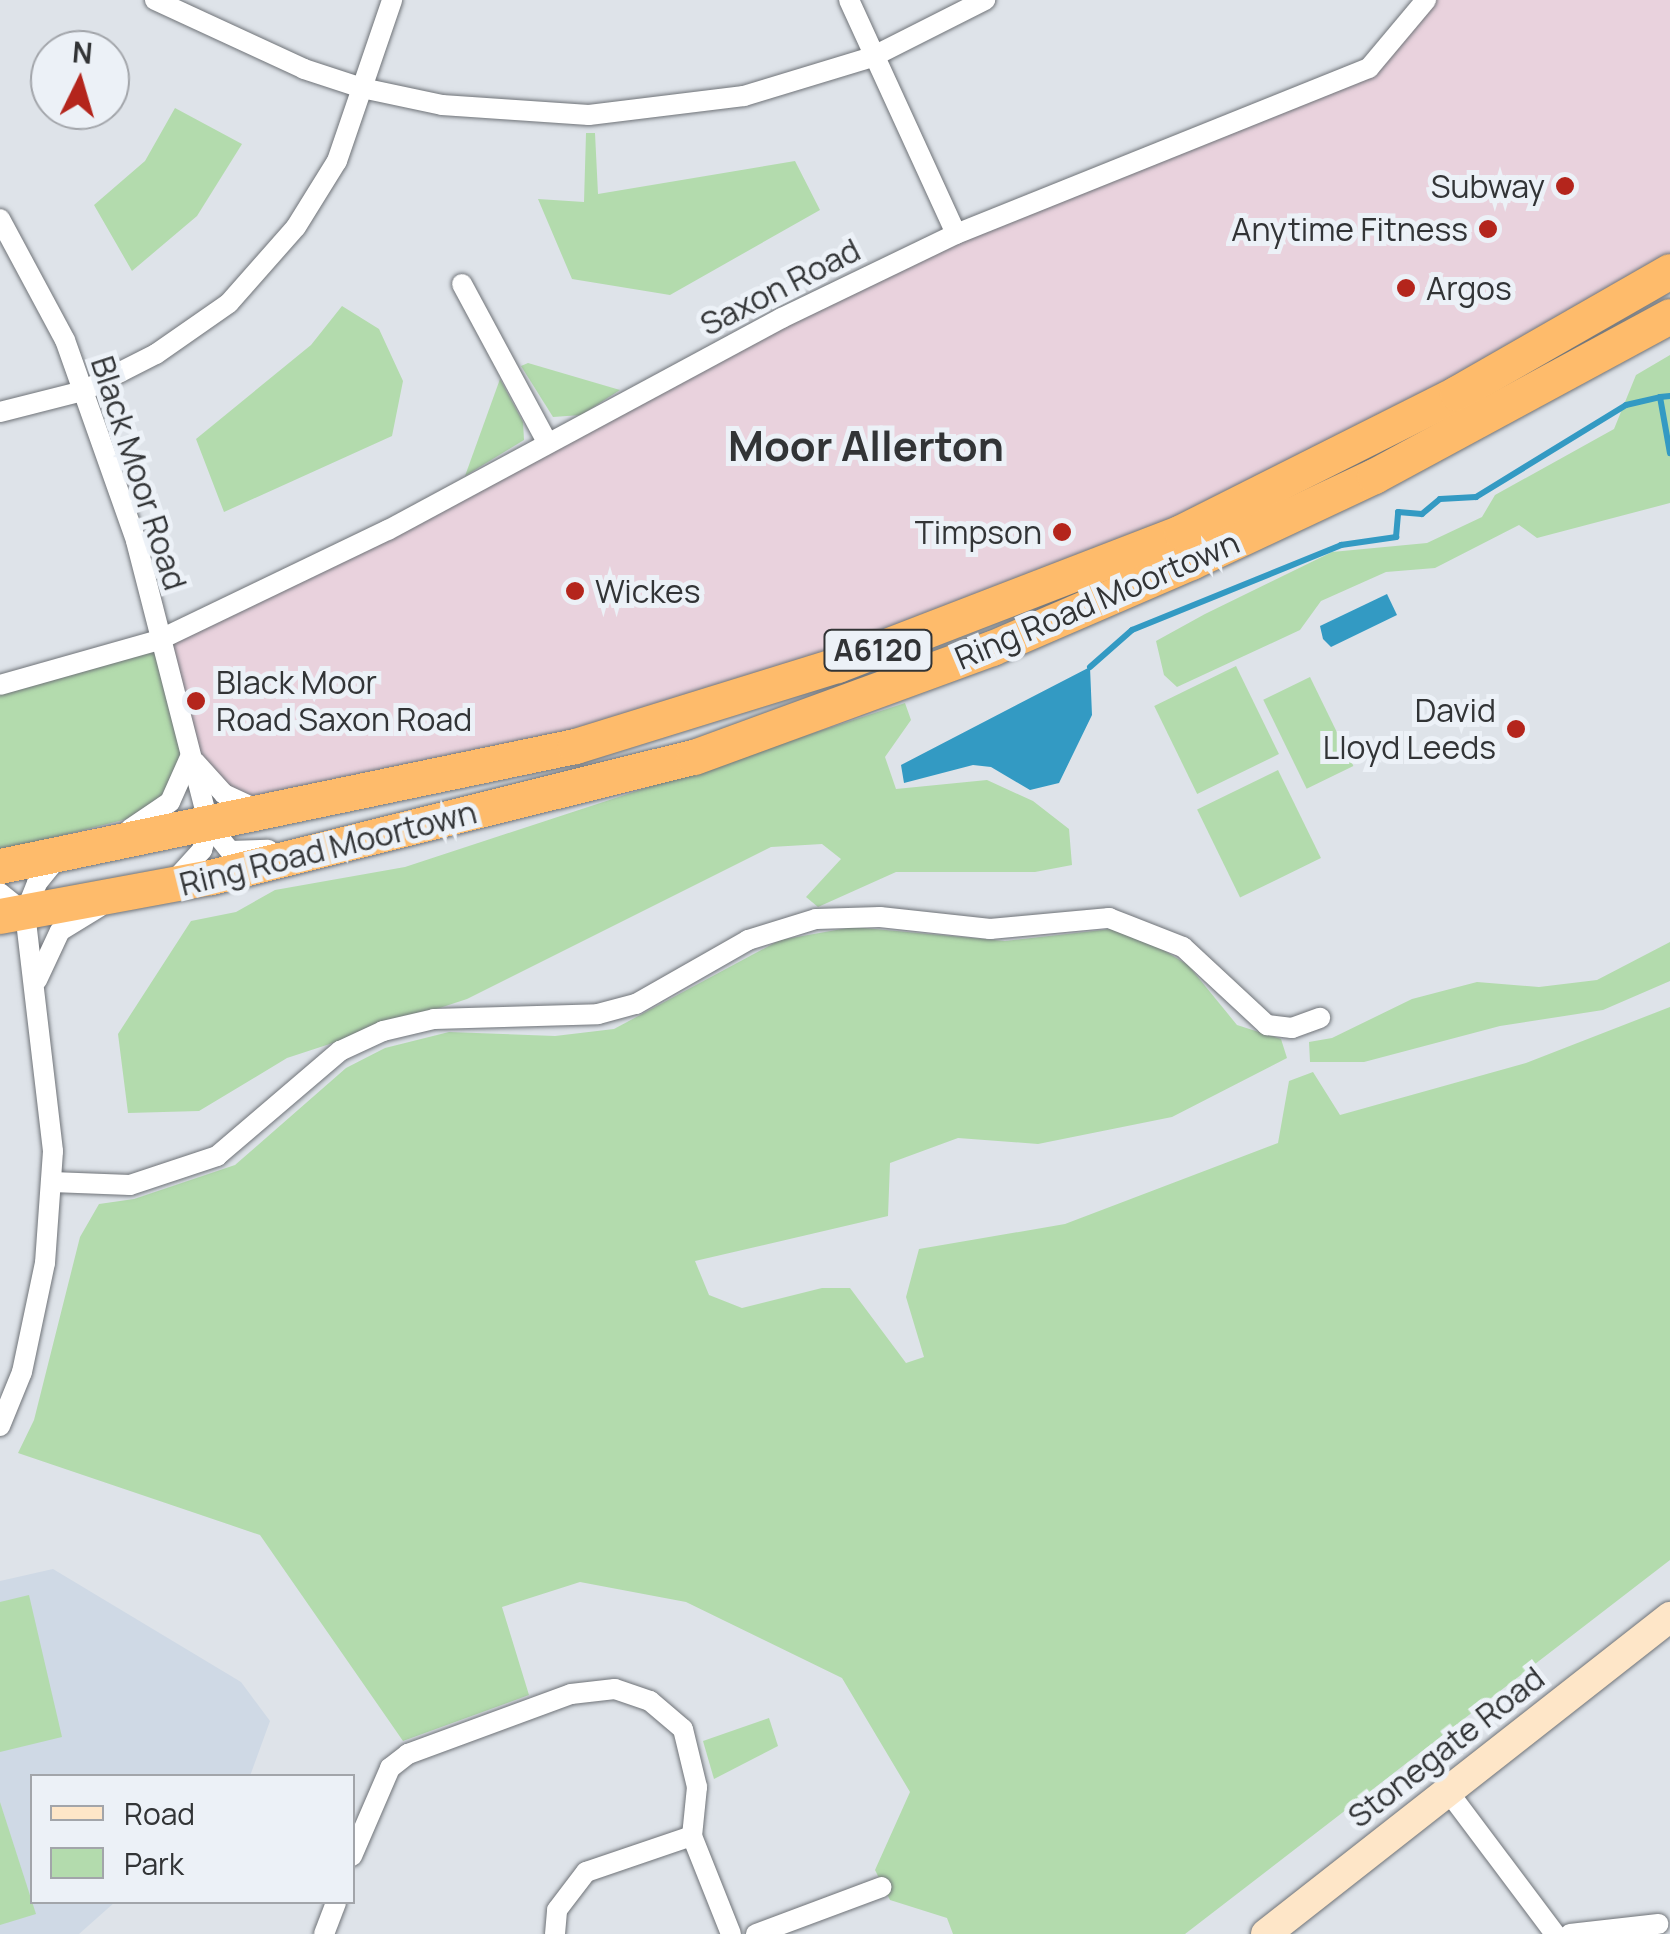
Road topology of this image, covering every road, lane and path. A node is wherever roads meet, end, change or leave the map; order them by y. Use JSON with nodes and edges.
{"nodes":[{"id":1,"x":155,"y":0,"type":"edge"},
{"id":2,"x":392,"y":0,"type":"edge"},
{"id":3,"x":849,"y":0,"type":"edge"},
{"id":4,"x":985,"y":0,"type":"edge"},
{"id":5,"x":1426,"y":0,"type":"edge"},
{"id":6,"x":872,"y":57,"type":"junction"},
{"id":7,"x":362,"y":88,"type":"junction"},
{"id":8,"x":0,"y":219,"type":"edge"},
{"id":9,"x":956,"y":234,"type":"junction"},
{"id":10,"x":1670,"y":271,"type":"edge"},
{"id":11,"x":462,"y":284,"type":"dead end"},
{"id":12,"x":1670,"y":316,"type":"edge"},
{"id":13,"x":83,"y":391,"type":"junction"},
{"id":14,"x":0,"y":412,"type":"edge"},
{"id":15,"x":547,"y":442,"type":"junction"},
{"id":16,"x":159,"y":640,"type":"junction"},
{"id":17,"x":0,"y":685,"type":"edge"},
{"id":18,"x":190,"y":756,"type":"junction"},
{"id":19,"x":266,"y":814,"type":"junction"},
{"id":20,"x":209,"y":825,"type":"junction"},
{"id":21,"x":79,"y":848,"type":"junction"},
{"id":22,"x":325,"y":848,"type":"junction"},
{"id":23,"x":0,"y":866,"type":"edge"},
{"id":24,"x":169,"y":886,"type":"junction"},
{"id":25,"x":113,"y":898,"type":"junction"},
{"id":26,"x":8,"y":907,"type":"edge"},
{"id":27,"x":35,"y":992,"type":"junction"},
{"id":28,"x":1320,"y":1018,"type":"dead end"},
{"id":29,"x":52,"y":1182,"type":"junction"},
{"id":30,"x":0,"y":1426,"type":"edge"},
{"id":31,"x":1670,"y":1617,"type":"edge"},
{"id":32,"x":1447,"y":1790,"type":"junction"},
{"id":33,"x":692,"y":1836,"type":"junction"},
{"id":34,"x":355,"y":1849,"type":"edge"},
{"id":35,"x":882,"y":1887,"type":"dead end"},
{"id":36,"x":335,"y":1904,"type":"edge"},
{"id":37,"x":1658,"y":1924,"type":"dead end"},
{"id":38,"x":324,"y":1934,"type":"edge"},
{"id":39,"x":554,"y":1934,"type":"edge"},
{"id":40,"x":732,"y":1934,"type":"edge"},
{"id":41,"x":756,"y":1934,"type":"edge"},
{"id":42,"x":1266,"y":1934,"type":"edge"},
{"id":43,"x":1556,"y":1934,"type":"edge"},
{"id":44,"x":1570,"y":1934,"type":"edge"}],
"edges":[{"from":1,"to":7,"type":"street"},
{"from":2,"to":7,"type":"street"},
{"from":3,"to":6,"type":"street"},
{"from":4,"to":6,"type":"street"},
{"from":5,"to":9,"type":"street","name":"Saxon Road"},
{"from":6,"to":7,"type":"street"},
{"from":6,"to":9,"type":"street"},
{"from":7,"to":13,"type":"street"},
{"from":8,"to":13,"type":"street","name":"Black Moor Road"},
{"from":9,"to":15,"type":"street","name":"Saxon Road"},
{"from":10,"to":19,"type":"highway","name":"Ring Road Moortown","number":"A6120"},
{"from":11,"to":15,"type":"street"},
{"from":12,"to":22,"type":"highway","name":"Ring Road Moortown","number":"A6120"},
{"from":13,"to":14,"type":"street"},
{"from":13,"to":16,"type":"street","name":"Black Moor Road"},
{"from":15,"to":16,"type":"street","name":"Saxon Road"},
{"from":16,"to":17,"type":"street","name":"Saxon Road"},
{"from":16,"to":18,"type":"street","name":"Black Moor Road"},
{"from":18,"to":19,"type":"street","name":"Black Moor Road"},
{"from":18,"to":20,"type":"street","name":"Black Moor Road"},
{"from":18,"to":21,"type":"street"},
{"from":19,"to":20,"type":"highway","name":"Ring Road Moortown","number":"A6120"},
{"from":20,"to":21,"type":"highway","name":"Ring Road Moortown","number":"A6120"},
{"from":20,"to":22,"type":"street"},
{"from":20,"to":24,"type":"street"},
{"from":21,"to":23,"type":"highway","number":"A6120"},
{"from":21,"to":26,"type":"street"},
{"from":22,"to":24,"type":"highway","name":"Ring Road Moortown","number":"A6120"},
{"from":24,"to":25,"type":"highway","name":"Ring Road Moortown","number":"A6120"},
{"from":25,"to":26,"type":"highway","name":"Ring Road Moortown","number":"A6120"},
{"from":25,"to":27,"type":"street"},
{"from":26,"to":27,"type":"street"},
{"from":27,"to":29,"type":"street"},
{"from":28,"to":29,"type":"street"},
{"from":29,"to":30,"type":"street"},
{"from":31,"to":32,"type":"main road","name":"Stonegate Road"},
{"from":32,"to":42,"type":"main road","name":"Stonegate Road"},
{"from":32,"to":43,"type":"street"},
{"from":33,"to":34,"type":"street"},
{"from":33,"to":39,"type":"street"},
{"from":33,"to":40,"type":"street"},
{"from":35,"to":41,"type":"street"},
{"from":36,"to":38,"type":"street"},
{"from":37,"to":44,"type":"street"}]}
